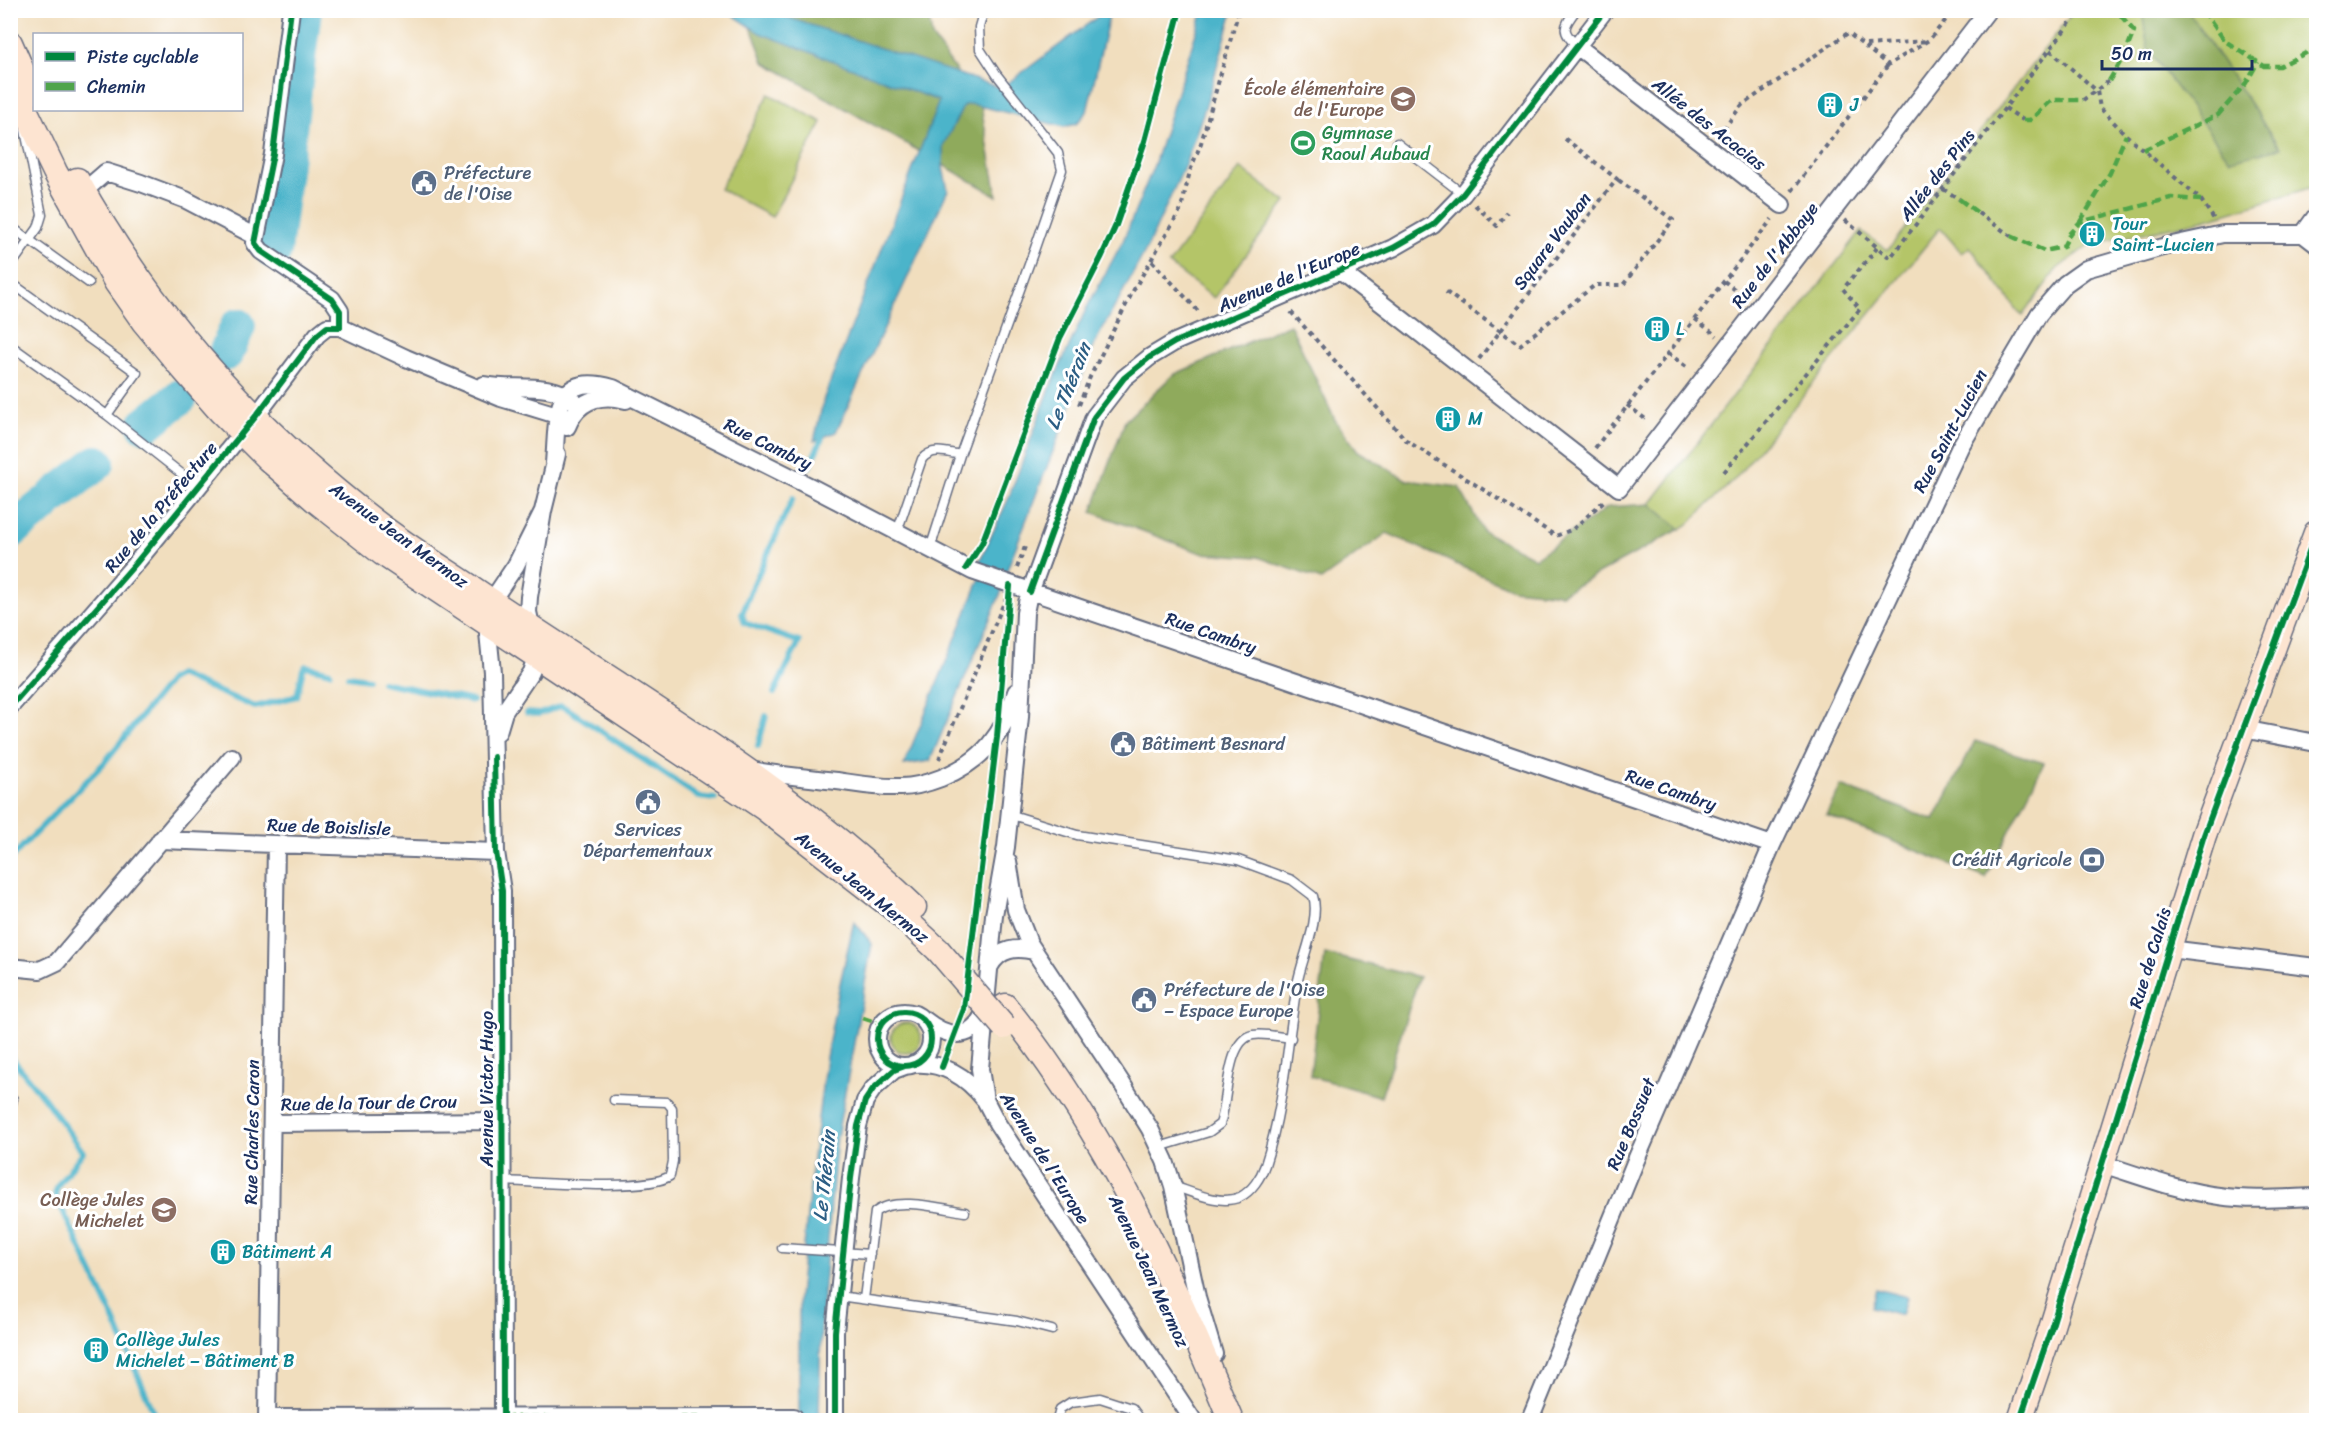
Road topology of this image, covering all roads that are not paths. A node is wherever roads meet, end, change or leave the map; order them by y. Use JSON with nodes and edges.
{"nodes":[{"id":1,"x":291,"y":10,"type":"edge"},
{"id":2,"x":984,"y":10,"type":"edge"},
{"id":3,"x":1576,"y":10,"type":"edge"},
{"id":4,"x":1605,"y":10,"type":"edge"},
{"id":5,"x":1988,"y":10,"type":"edge"},
{"id":6,"x":10,"y":43,"type":"edge"},
{"id":7,"x":1577,"y":46,"type":"junction"},
{"id":8,"x":26,"y":96,"type":"edge"},
{"id":9,"x":35,"y":111,"type":"edge"},
{"id":10,"x":1397,"y":143,"type":"dead end"},
{"id":11,"x":83,"y":192,"type":"junction"},
{"id":12,"x":1463,"y":194,"type":"junction"},
{"id":13,"x":1782,"y":206,"type":"road end"},
{"id":14,"x":2316,"y":216,"type":"edge"},
{"id":15,"x":10,"y":226,"type":"edge"},
{"id":16,"x":255,"y":236,"type":"junction"},
{"id":17,"x":2310,"y":239,"type":"edge"},
{"id":18,"x":30,"y":240,"type":"junction"},
{"id":19,"x":10,"y":267,"type":"edge"},
{"id":20,"x":1340,"y":271,"type":"junction"},
{"id":21,"x":10,"y":282,"type":"edge"},
{"id":22,"x":89,"y":283,"type":"dead end"},
{"id":23,"x":336,"y":326,"type":"junction"},
{"id":24,"x":10,"y":345,"type":"edge"},
{"id":25,"x":448,"y":376,"type":"junction"},
{"id":26,"x":565,"y":394,"type":"junction"},
{"id":27,"x":657,"y":411,"type":"junction"},
{"id":28,"x":569,"y":414,"type":"junction"},
{"id":29,"x":107,"y":415,"type":"junction"},
{"id":30,"x":249,"y":425,"type":"junction"},
{"id":31,"x":960,"y":455,"type":"junction"},
{"id":32,"x":197,"y":486,"type":"junction"},
{"id":33,"x":543,"y":511,"type":"junction"},
{"id":34,"x":897,"y":532,"type":"junction"},
{"id":35,"x":2316,"y":533,"type":"edge"},
{"id":36,"x":930,"y":549,"type":"junction"},
{"id":37,"x":1029,"y":592,"type":"junction"},
{"id":38,"x":488,"y":613,"type":"junction"},
{"id":39,"x":530,"y":646,"type":"junction"},
{"id":40,"x":1023,"y":671,"type":"junction"},
{"id":41,"x":492,"y":672,"type":"junction"},
{"id":42,"x":10,"y":707,"type":"edge"},
{"id":43,"x":2243,"y":729,"type":"junction"},
{"id":44,"x":2316,"y":743,"type":"edge"},
{"id":45,"x":232,"y":756,"type":"dead end"},
{"id":46,"x":494,"y":757,"type":"junction"},
{"id":47,"x":747,"y":769,"type":"junction"},
{"id":48,"x":1009,"y":814,"type":"junction"},
{"id":49,"x":160,"y":840,"type":"junction"},
{"id":50,"x":276,"y":844,"type":"junction"},
{"id":51,"x":1772,"y":845,"type":"junction"},
{"id":52,"x":1006,"y":847,"type":"junction"},
{"id":53,"x":496,"y":852,"type":"junction"},
{"id":54,"x":942,"y":944,"type":"junction"},
{"id":55,"x":2169,"y":949,"type":"junction"},
{"id":56,"x":1034,"y":951,"type":"junction"},
{"id":57,"x":990,"y":966,"type":"junction"},
{"id":58,"x":10,"y":967,"type":"edge"},
{"id":59,"x":2316,"y":967,"type":"edge"},
{"id":60,"x":997,"y":1016,"type":"junction"},
{"id":61,"x":924,"y":1020,"type":"junction"},
{"id":62,"x":1291,"y":1038,"type":"junction"},
{"id":63,"x":909,"y":1065,"type":"junction"},
{"id":64,"x":10,"y":1096,"type":"edge"},
{"id":65,"x":614,"y":1100,"type":"dead end"},
{"id":66,"x":985,"y":1100,"type":"junction"},
{"id":67,"x":10,"y":1111,"type":"edge"},
{"id":68,"x":502,"y":1121,"type":"junction"},
{"id":69,"x":272,"y":1123,"type":"junction"},
{"id":70,"x":1159,"y":1148,"type":"junction"},
{"id":71,"x":2102,"y":1164,"type":"junction"},
{"id":72,"x":503,"y":1181,"type":"junction"},
{"id":73,"x":1173,"y":1186,"type":"junction"},
{"id":74,"x":2316,"y":1197,"type":"edge"},
{"id":75,"x":965,"y":1212,"type":"dead end"},
{"id":76,"x":782,"y":1248,"type":"dead end"},
{"id":77,"x":837,"y":1251,"type":"junction"},
{"id":78,"x":870,"y":1254,"type":"junction"},
{"id":79,"x":839,"y":1296,"type":"junction"},
{"id":80,"x":864,"y":1299,"type":"junction"},
{"id":81,"x":1052,"y":1330,"type":"dead end"},
{"id":82,"x":2026,"y":1409,"type":"edge"},
{"id":83,"x":794,"y":1418,"type":"dead end"},
{"id":84,"x":267,"y":1419,"type":"edge"},
{"id":85,"x":503,"y":1419,"type":"edge"},
{"id":86,"x":835,"y":1420,"type":"edge"},
{"id":87,"x":1057,"y":1420,"type":"edge"},
{"id":88,"x":1140,"y":1420,"type":"edge"},
{"id":89,"x":1193,"y":1420,"type":"edge"},
{"id":90,"x":1216,"y":1420,"type":"edge"},
{"id":91,"x":1233,"y":1420,"type":"edge"},
{"id":92,"x":1530,"y":1420,"type":"edge"},
{"id":93,"x":2020,"y":1420,"type":"edge"}],
"edges":[{"from":1,"to":16,"type":"street"},
{"from":2,"to":31,"type":"lane"},
{"from":3,"to":7,"type":"lane"},
{"from":4,"to":7,"type":"street","name":"Avenue de l'Europe"},
{"from":5,"to":20,"type":"street","name":"Rue de l'Abbaye"},
{"from":6,"to":8,"type":"main road","name":"Avenue Jean Mermoz"},
{"from":7,"to":12,"type":"street","name":"Avenue de l'Europe"},
{"from":7,"to":13,"type":"street","name":"Allée des Acacias"},
{"from":8,"to":18,"type":"lane"},
{"from":8,"to":30,"type":"main road","name":"Avenue Jean Mermoz"},
{"from":9,"to":11,"type":"main road","name":"Avenue Jean Mermoz"},
{"from":10,"to":12,"type":"lane"},
{"from":11,"to":16,"type":"street"},
{"from":11,"to":30,"type":"main road","name":"Avenue Jean Mermoz"},
{"from":12,"to":20,"type":"street","name":"Avenue de l'Europe"},
{"from":14,"to":17,"type":"street"},
{"from":15,"to":18,"type":"lane"},
{"from":16,"to":23,"type":"street"},
{"from":17,"to":51,"type":"street","name":"Rue Saint-Lucien"},
{"from":18,"to":19,"type":"lane"},
{"from":18,"to":22,"type":"lane"},
{"from":20,"to":37,"type":"street","name":"Avenue de l'Europe"},
{"from":21,"to":29,"type":"lane"},
{"from":23,"to":25,"type":"street"},
{"from":23,"to":30,"type":"street","name":"Rue de la Préfecture"},
{"from":24,"to":29,"type":"lane"},
{"from":25,"to":26,"type":"street"},
{"from":25,"to":28,"type":"street"},
{"from":26,"to":27,"type":"street","name":"Rue Cambry"},
{"from":26,"to":28,"type":"street"},
{"from":27,"to":28,"type":"street","name":"Rue Cambry"},
{"from":27,"to":34,"type":"street","name":"Rue Cambry"},
{"from":28,"to":33,"type":"street"},
{"from":29,"to":32,"type":"lane"},
{"from":30,"to":32,"type":"street","name":"Rue de la Préfecture"},
{"from":30,"to":38,"type":"main road","name":"Avenue Jean Mermoz"},
{"from":30,"to":38,"type":"main road","name":"Avenue Jean Mermoz"},
{"from":31,"to":34,"type":"lane"},
{"from":31,"to":36,"type":"lane"},
{"from":32,"to":42,"type":"street","name":"Rue de la Préfecture"},
{"from":33,"to":38,"type":"street"},
{"from":33,"to":39,"type":"street"},
{"from":34,"to":36,"type":"street","name":"Rue Cambry"},
{"from":35,"to":43,"type":"main road","name":"Rue de Calais"},
{"from":36,"to":37,"type":"street","name":"Rue Cambry"},
{"from":37,"to":40,"type":"street","name":"Avenue de l'Europe"},
{"from":37,"to":51,"type":"street","name":"Rue Cambry"},
{"from":38,"to":39,"type":"main road","name":"Avenue Jean Mermoz"},
{"from":38,"to":41,"type":"street","name":"Avenue Victor Hugo"},
{"from":39,"to":41,"type":"street","name":"Avenue Victor Hugo"},
{"from":39,"to":46,"type":"street","name":"Avenue Victor Hugo"},
{"from":39,"to":47,"type":"main road","name":"Avenue Jean Mermoz"},
{"from":39,"to":54,"type":"main road","name":"Avenue Jean Mermoz"},
{"from":40,"to":47,"type":"street"},
{"from":40,"to":48,"type":"street","name":"Avenue de l'Europe"},
{"from":41,"to":46,"type":"street","name":"Avenue Victor Hugo"},
{"from":43,"to":44,"type":"street"},
{"from":43,"to":55,"type":"main road","name":"Rue de Calais"},
{"from":45,"to":49,"type":"street"},
{"from":46,"to":53,"type":"street","name":"Avenue Victor Hugo"},
{"from":47,"to":54,"type":"main road","name":"Avenue Jean Mermoz"},
{"from":48,"to":52,"type":"street","name":"Avenue de l'Europe"},
{"from":48,"to":62,"type":"lane"},
{"from":49,"to":50,"type":"street","name":"Rue de Boislisle"},
{"from":49,"to":58,"type":"street"},
{"from":50,"to":53,"type":"street","name":"Rue de Boislisle"},
{"from":50,"to":69,"type":"street","name":"Rue Charles Caron"},
{"from":51,"to":92,"type":"street","name":"Rue Bossuet"},
{"from":52,"to":56,"type":"street","name":"Avenue de l'Europe"},
{"from":52,"to":57,"type":"street","name":"Avenue de l'Europe"},
{"from":53,"to":68,"type":"street","name":"Avenue Victor Hugo"},
{"from":54,"to":60,"type":"main road","name":"Avenue Jean Mermoz","bridge":true},
{"from":55,"to":59,"type":"street"},
{"from":55,"to":71,"type":"main road","name":"Rue de Calais"},
{"from":56,"to":57,"type":"street"},
{"from":56,"to":70,"type":"street","name":"Avenue de l'Europe"},
{"from":57,"to":60,"type":"street","name":"Avenue de l'Europe"},
{"from":60,"to":61,"type":"street"},
{"from":60,"to":66,"type":"street","name":"Avenue de l'Europe"},
{"from":60,"to":90,"type":"main road","name":"Avenue Jean Mermoz"},
{"from":60,"to":91,"type":"main road","name":"Avenue Jean Mermoz"},
{"from":61,"to":63,"type":"street"},
{"from":61,"to":63,"type":"street"},
{"from":62,"to":70,"type":"lane"},
{"from":62,"to":73,"type":"lane"},
{"from":63,"to":66,"type":"street"},
{"from":63,"to":77,"type":"street"},
{"from":64,"to":67,"type":"lane"},
{"from":65,"to":72,"type":"lane"},
{"from":66,"to":89,"type":"street","name":"Avenue de l'Europe"},
{"from":68,"to":69,"type":"street","name":"Rue de la Tour de Crou"},
{"from":68,"to":72,"type":"street","name":"Avenue Victor Hugo"},
{"from":69,"to":84,"type":"street","name":"Rue Charles Caron"},
{"from":70,"to":73,"type":"street","name":"Avenue de l'Europe"},
{"from":71,"to":74,"type":"street"},
{"from":71,"to":82,"type":"main road","name":"Rue de Calais"},
{"from":72,"to":85,"type":"street","name":"Avenue Victor Hugo"},
{"from":73,"to":91,"type":"street","name":"Avenue de l'Europe"},
{"from":75,"to":78,"type":"lane"},
{"from":76,"to":77,"type":"lane"},
{"from":77,"to":78,"type":"lane"},
{"from":77,"to":79,"type":"street"},
{"from":78,"to":80,"type":"lane"},
{"from":79,"to":80,"type":"lane"},
{"from":79,"to":86,"type":"street"},
{"from":80,"to":81,"type":"lane"},
{"from":82,"to":93,"type":"main road","name":"Rue de Calais"},
{"from":83,"to":85,"type":"street"},
{"from":84,"to":85,"type":"street"},
{"from":87,"to":88,"type":"lane"}]}
